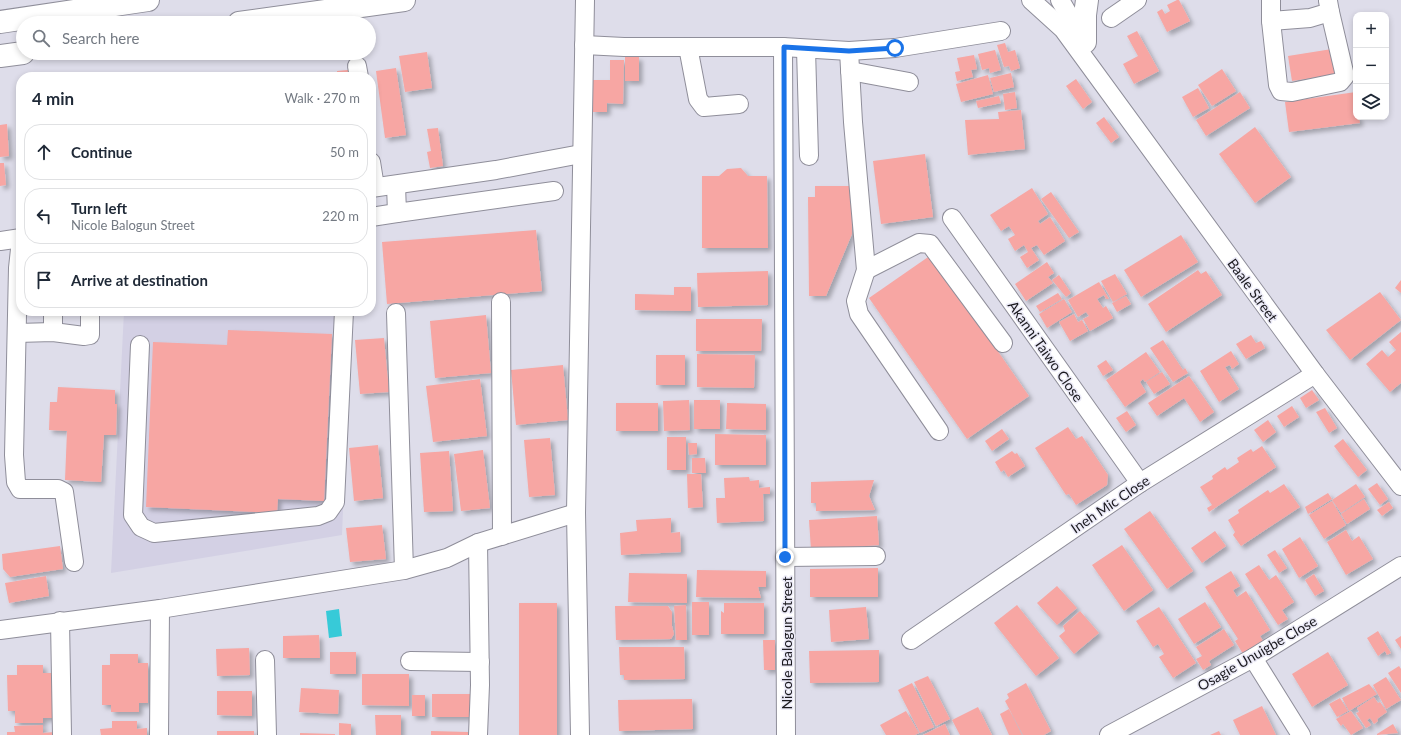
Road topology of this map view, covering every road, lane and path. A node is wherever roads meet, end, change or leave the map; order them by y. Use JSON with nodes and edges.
{"nodes":[{"id":1,"x":148,"y":0,"type":"edge"},
{"id":2,"x":404,"y":0,"type":"edge"},
{"id":3,"x":585,"y":0,"type":"edge"},
{"id":4,"x":1031,"y":0,"type":"edge"},
{"id":5,"x":1060,"y":0,"type":"edge"},
{"id":6,"x":1087,"y":0,"type":"edge"},
{"id":7,"x":1137,"y":0,"type":"edge"},
{"id":8,"x":1271,"y":0,"type":"edge"},
{"id":9,"x":1329,"y":6,"type":"edge"},
{"id":10,"x":40,"y":16,"type":"edge"},
{"id":11,"x":289,"y":16,"type":"edge"},
{"id":12,"x":1111,"y":18,"type":"dead end"},
{"id":13,"x":16,"y":20,"type":"edge"},
{"id":14,"x":1272,"y":21,"type":"junction"},
{"id":15,"x":0,"y":22,"type":"edge"},
{"id":16,"x":1001,"y":31,"type":"dead end"},
{"id":17,"x":1085,"y":42,"type":"junction"},
{"id":18,"x":584,"y":45,"type":"junction"},
{"id":19,"x":688,"y":47,"type":"junction"},
{"id":20,"x":784,"y":47,"type":"junction"},
{"id":21,"x":806,"y":49,"type":"junction"},
{"id":22,"x":849,"y":51,"type":"junction"},
{"id":23,"x":16,"y":54,"type":"edge"},
{"id":24,"x":0,"y":56,"type":"edge"},
{"id":25,"x":850,"y":71,"type":"junction"},
{"id":26,"x":909,"y":82,"type":"dead end"},
{"id":27,"x":1107,"y":91,"type":"junction"},
{"id":28,"x":739,"y":104,"type":"dead end"},
{"id":29,"x":581,"y":154,"type":"junction"},
{"id":30,"x":809,"y":156,"type":"dead end"},
{"id":31,"x":496,"y":170,"type":"junction"},
{"id":32,"x":396,"y":185,"type":"junction"},
{"id":33,"x":376,"y":188,"type":"edge"},
{"id":34,"x":554,"y":191,"type":"dead end"},
{"id":35,"x":498,"y":199,"type":"junction"},
{"id":36,"x":397,"y":213,"type":"junction"},
{"id":37,"x":376,"y":216,"type":"edge"},
{"id":38,"x":952,"y":218,"type":"dead end"},
{"id":39,"x":16,"y":239,"type":"edge"},
{"id":40,"x":0,"y":241,"type":"edge"},
{"id":41,"x":866,"y":270,"type":"junction"},
{"id":42,"x":501,"y":302,"type":"dead end"},
{"id":43,"x":396,"y":313,"type":"dead end"},
{"id":44,"x":18,"y":316,"type":"edge"},
{"id":45,"x":53,"y":316,"type":"edge"},
{"id":46,"x":90,"y":316,"type":"edge"},
{"id":47,"x":344,"y":316,"type":"edge"},
{"id":48,"x":53,"y":332,"type":"junction"},
{"id":49,"x":17,"y":333,"type":"junction"},
{"id":50,"x":1003,"y":343,"type":"dead end"},
{"id":51,"x":140,"y":345,"type":"dead end"},
{"id":52,"x":1315,"y":374,"type":"junction"},
{"id":53,"x":939,"y":431,"type":"dead end"},
{"id":54,"x":1140,"y":483,"type":"junction"},
{"id":55,"x":1401,"y":486,"type":"edge"},
{"id":56,"x":576,"y":513,"type":"junction"},
{"id":57,"x":502,"y":536,"type":"junction"},
{"id":58,"x":478,"y":543,"type":"junction"},
{"id":59,"x":876,"y":556,"type":"dead end"},
{"id":60,"x":785,"y":557,"type":"junction"},
{"id":61,"x":74,"y":562,"type":"dead end"},
{"id":62,"x":1401,"y":566,"type":"edge"},
{"id":63,"x":404,"y":570,"type":"junction"},
{"id":64,"x":160,"y":609,"type":"junction"},
{"id":65,"x":60,"y":622,"type":"junction"},
{"id":66,"x":0,"y":630,"type":"edge"},
{"id":67,"x":910,"y":640,"type":"dead end"},
{"id":68,"x":1253,"y":658,"type":"junction"},
{"id":69,"x":265,"y":660,"type":"dead end"},
{"id":70,"x":410,"y":661,"type":"dead end"},
{"id":71,"x":480,"y":662,"type":"junction"},
{"id":72,"x":62,"y":735,"type":"edge"},
{"id":73,"x":159,"y":735,"type":"edge"},
{"id":74,"x":267,"y":735,"type":"edge"},
{"id":75,"x":478,"y":735,"type":"edge"},
{"id":76,"x":580,"y":735,"type":"edge"},
{"id":77,"x":786,"y":735,"type":"edge"},
{"id":78,"x":1109,"y":735,"type":"edge"},
{"id":79,"x":1301,"y":735,"type":"edge"}],
"edges":[{"from":1,"to":10,"type":"highway"},
{"from":2,"to":11,"type":"highway"},
{"from":3,"to":18,"type":"street"},
{"from":4,"to":27,"type":"street"},
{"from":5,"to":17,"type":"street"},
{"from":6,"to":17,"type":"highway"},
{"from":7,"to":12,"type":"street"},
{"from":8,"to":14,"type":"street"},
{"from":9,"to":14,"type":"street"},
{"from":9,"to":14,"type":"street"},
{"from":13,"to":15,"type":"highway"},
{"from":16,"to":22,"type":"street"},
{"from":17,"to":27,"type":"street"},
{"from":18,"to":19,"type":"street"},
{"from":18,"to":29,"type":"street"},
{"from":19,"to":20,"type":"street"},
{"from":19,"to":28,"type":"street"},
{"from":20,"to":21,"type":"street"},
{"from":20,"to":60,"type":"street","name":"Nicole Balogun Street"},
{"from":21,"to":22,"type":"street"},
{"from":21,"to":30,"type":"street"},
{"from":22,"to":25,"type":"street"},
{"from":23,"to":24,"type":"highway"},
{"from":25,"to":26,"type":"street"},
{"from":25,"to":41,"type":"street"},
{"from":27,"to":52,"type":"street","name":"Baale Street"},
{"from":29,"to":31,"type":"street"},
{"from":29,"to":56,"type":"street"},
{"from":31,"to":32,"type":"street"},
{"from":31,"to":35,"type":"street"},
{"from":32,"to":33,"type":"street"},
{"from":32,"to":36,"type":"street"},
{"from":34,"to":35,"type":"street"},
{"from":35,"to":36,"type":"street"},
{"from":36,"to":37,"type":"street"},
{"from":38,"to":54,"type":"street","name":"Akanni Taiwo Close"},
{"from":39,"to":40,"type":"street"},
{"from":41,"to":50,"type":"street"},
{"from":41,"to":53,"type":"street"},
{"from":42,"to":57,"type":"street"},
{"from":43,"to":63,"type":"street"},
{"from":44,"to":49,"type":"street"},
{"from":45,"to":48,"type":"street"},
{"from":46,"to":48,"type":"street"},
{"from":47,"to":51,"type":"street"},
{"from":48,"to":49,"type":"street"},
{"from":49,"to":61,"type":"street"},
{"from":52,"to":54,"type":"street","name":"Ineh Mic Close"},
{"from":52,"to":55,"type":"street","name":"Baale Street"},
{"from":54,"to":67,"type":"street","name":"Ineh Mic Close"},
{"from":56,"to":57,"type":"street"},
{"from":56,"to":76,"type":"street"},
{"from":57,"to":58,"type":"street"},
{"from":58,"to":63,"type":"street"},
{"from":58,"to":71,"type":"street"},
{"from":59,"to":60,"type":"street"},
{"from":60,"to":77,"type":"street","name":"Nicole Balogun Street"},
{"from":62,"to":68,"type":"street","name":"Osagie Unuigbe Close"},
{"from":63,"to":64,"type":"street"},
{"from":64,"to":65,"type":"street"},
{"from":64,"to":73,"type":"street"},
{"from":65,"to":66,"type":"street"},
{"from":65,"to":72,"type":"street"},
{"from":68,"to":78,"type":"street","name":"Osagie Unuigbe Close"},
{"from":68,"to":79,"type":"street"},
{"from":69,"to":74,"type":"street"},
{"from":70,"to":71,"type":"street"},
{"from":71,"to":75,"type":"street"}]}
